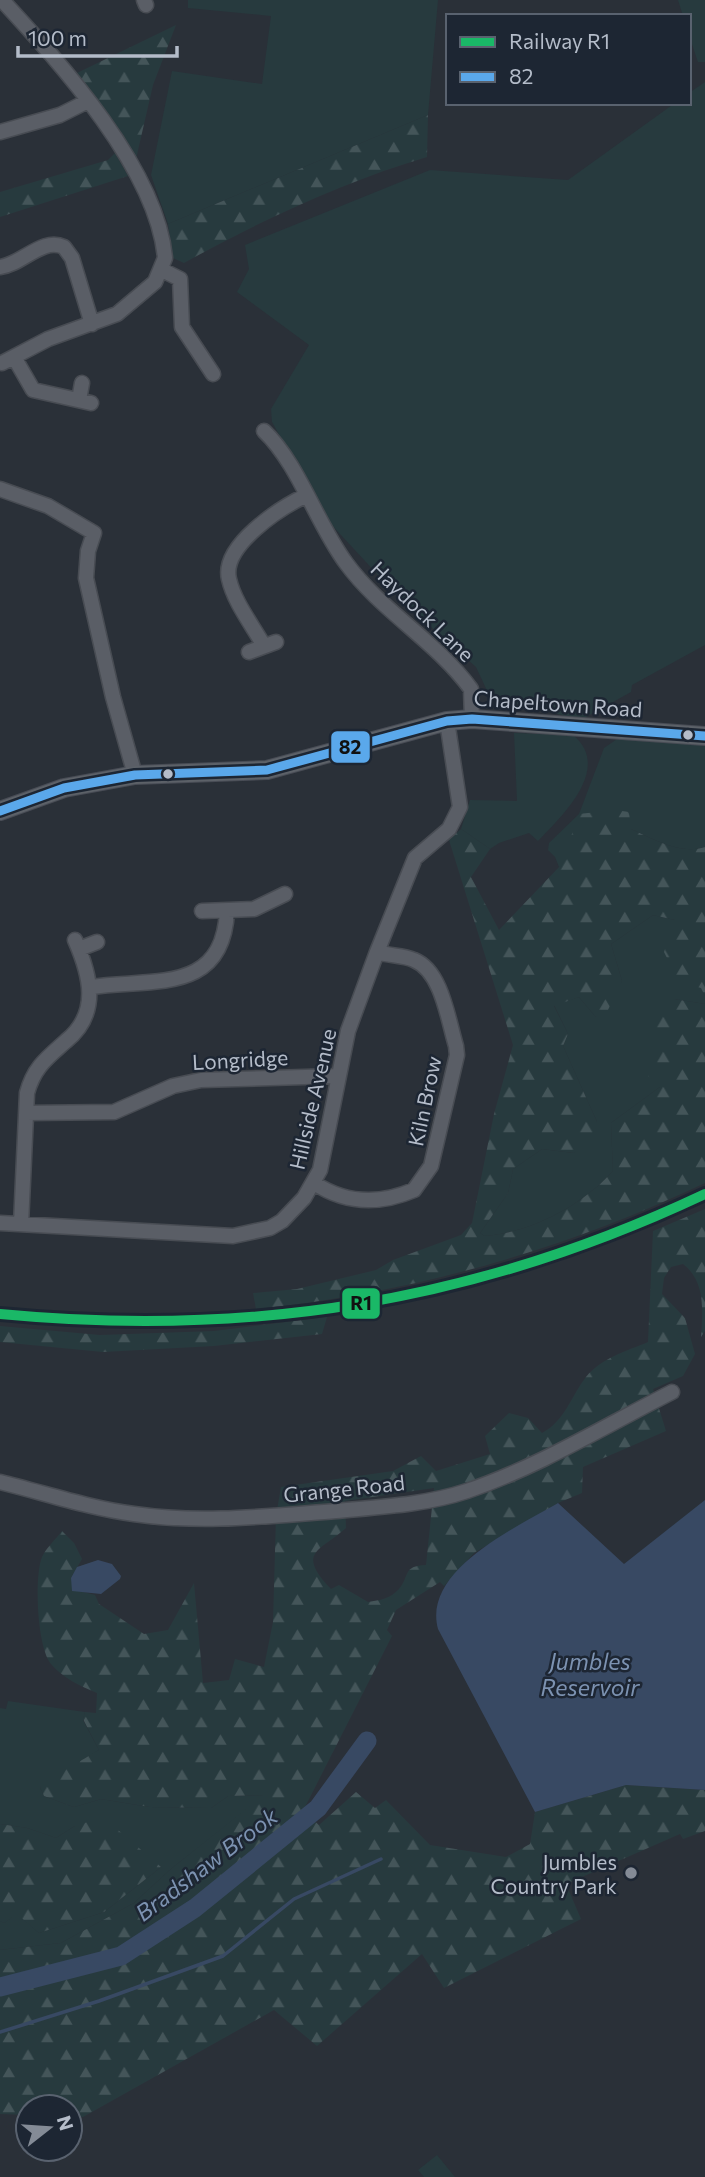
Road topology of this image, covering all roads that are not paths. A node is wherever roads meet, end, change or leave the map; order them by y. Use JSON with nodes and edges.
{"nodes":[{"id":1,"x":2,"y":0,"type":"edge"},
{"id":2,"x":88,"y":101,"type":"junction"},
{"id":3,"x":0,"y":132,"type":"edge"},
{"id":4,"x":0,"y":267,"type":"edge"},
{"id":5,"x":162,"y":270,"type":"junction"},
{"id":6,"x":92,"y":324,"type":"junction"},
{"id":7,"x":8,"y":360,"type":"edge"},
{"id":8,"x":213,"y":374,"type":"dead end"},
{"id":9,"x":82,"y":383,"type":"dead end"},
{"id":10,"x":264,"y":431,"type":"dead end"},
{"id":11,"x":0,"y":489,"type":"edge"},
{"id":12,"x":305,"y":496,"type":"junction"},
{"id":13,"x":249,"y":652,"type":"dead end"},
{"id":14,"x":472,"y":719,"type":"junction"},
{"id":15,"x":447,"y":721,"type":"junction"},
{"id":16,"x":705,"y":736,"type":"edge"},
{"id":17,"x":135,"y":775,"type":"junction"},
{"id":18,"x":0,"y":811,"type":"edge"},
{"id":19,"x":285,"y":894,"type":"dead end"},
{"id":20,"x":202,"y":911,"type":"dead end"},
{"id":21,"x":227,"y":911,"type":"junction"},
{"id":22,"x":97,"y":942,"type":"dead end"},
{"id":23,"x":377,"y":952,"type":"junction"},
{"id":24,"x":91,"y":987,"type":"junction"},
{"id":25,"x":337,"y":1076,"type":"junction"},
{"id":26,"x":26,"y":1113,"type":"junction"},
{"id":27,"x":314,"y":1183,"type":"junction"},
{"id":28,"x":0,"y":1223,"type":"edge"},
{"id":29,"x":21,"y":1224,"type":"junction"},
{"id":30,"x":672,"y":1392,"type":"dead end"},
{"id":31,"x":0,"y":1482,"type":"edge"}],
"edges":[{"from":1,"to":2,"type":"street"},
{"from":2,"to":3,"type":"street"},
{"from":2,"to":5,"type":"street"},
{"from":4,"to":6,"type":"street"},
{"from":5,"to":6,"type":"street"},
{"from":5,"to":8,"type":"street"},
{"from":6,"to":7,"type":"street"},
{"from":7,"to":9,"type":"street"},
{"from":10,"to":12,"type":"street","name":"Haydock Lane"},
{"from":11,"to":17,"type":"street"},
{"from":12,"to":13,"type":"street"},
{"from":12,"to":14,"type":"street","name":"Haydock Lane"},
{"from":14,"to":15,"type":"main road","name":"Chapeltown Road"},
{"from":14,"to":16,"type":"main road","name":"Chapeltown Road"},
{"from":15,"to":17,"type":"main road","name":"Chapeltown Road"},
{"from":15,"to":23,"type":"street","name":"Hillside Avenue"},
{"from":17,"to":18,"type":"main road","name":"Chapeltown Road"},
{"from":19,"to":21,"type":"street"},
{"from":20,"to":21,"type":"street"},
{"from":21,"to":24,"type":"street"},
{"from":22,"to":24,"type":"street"},
{"from":23,"to":25,"type":"street","name":"Hillside Avenue"},
{"from":23,"to":27,"type":"street","name":"Kiln Brow"},
{"from":24,"to":26,"type":"street"},
{"from":25,"to":26,"type":"street","name":"Longridge"},
{"from":25,"to":27,"type":"street","name":"Hillside Avenue"},
{"from":26,"to":29,"type":"street"},
{"from":27,"to":29,"type":"street","name":"Hillside Avenue"},
{"from":28,"to":29,"type":"street","name":"Hillside Avenue"},
{"from":30,"to":31,"type":"street","name":"Grange Road"}]}
